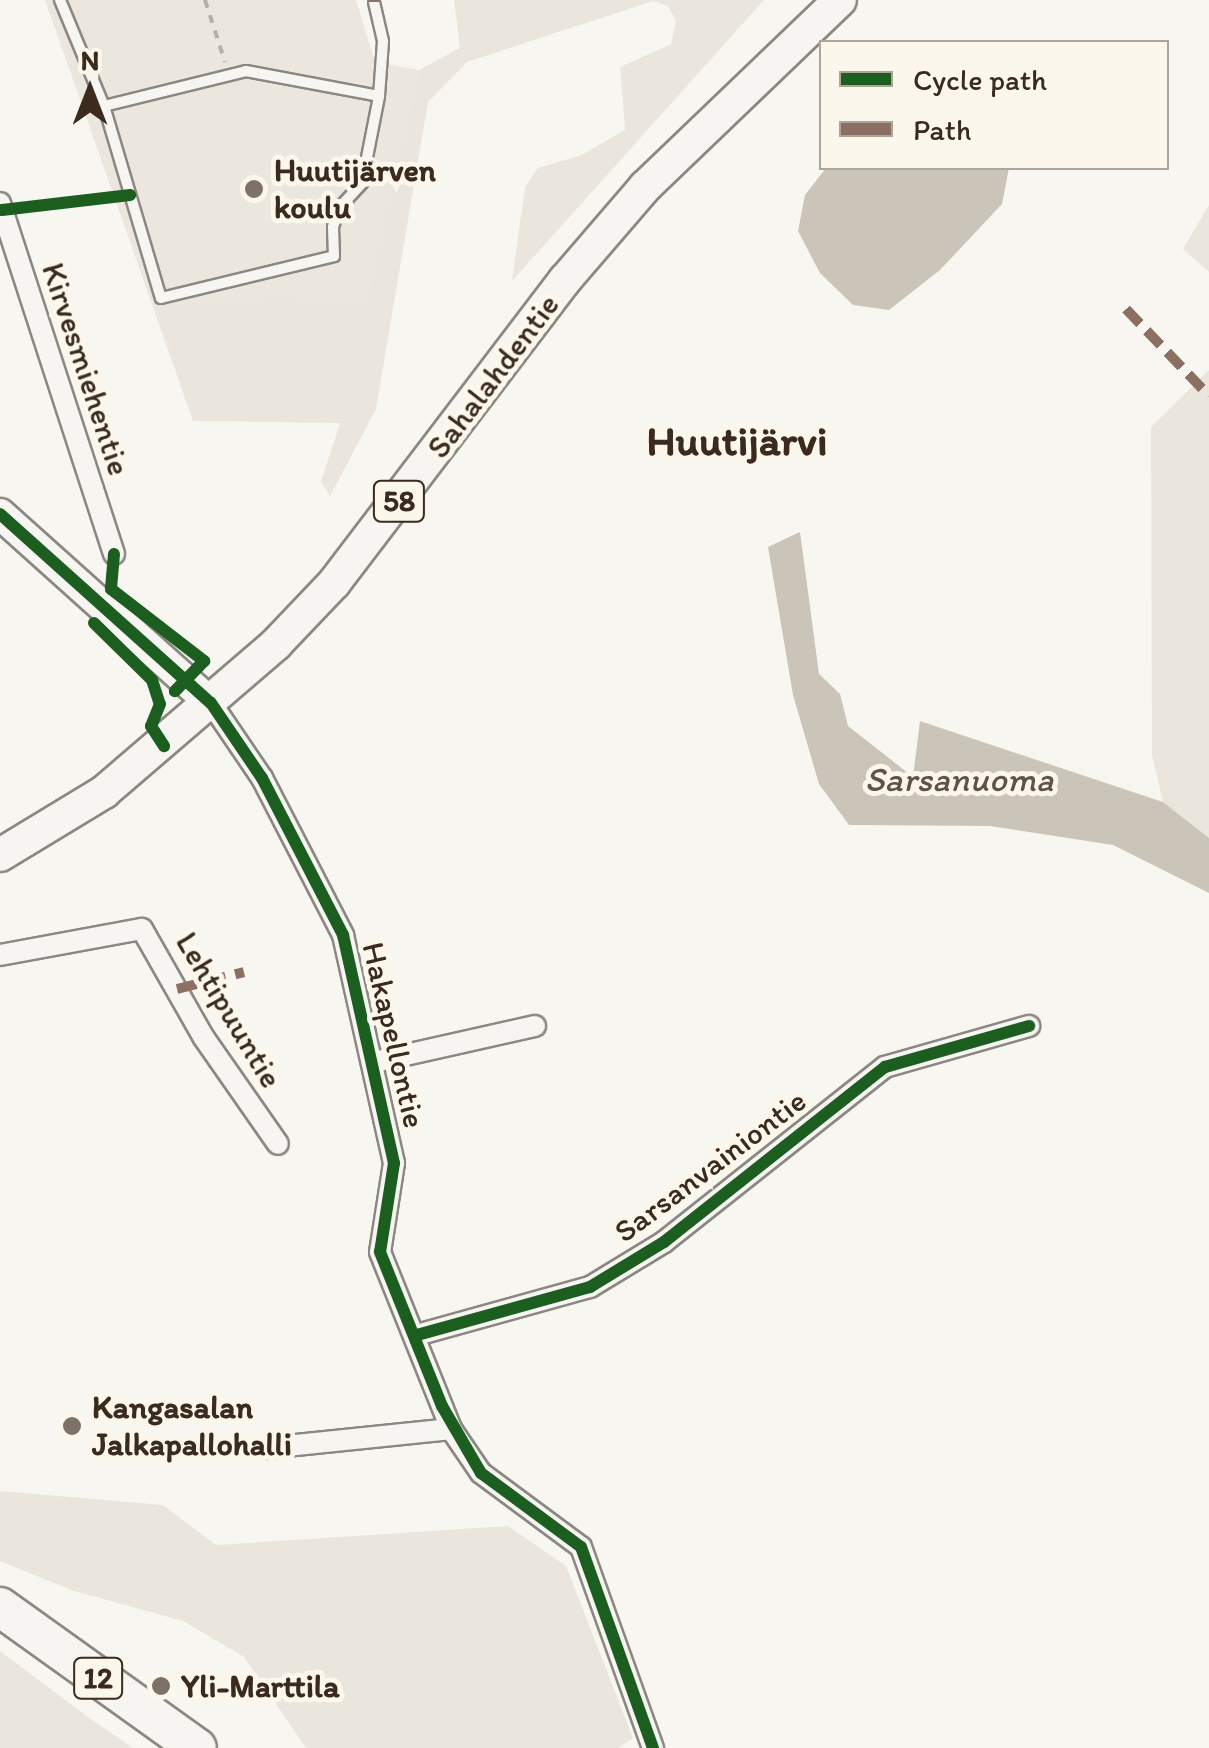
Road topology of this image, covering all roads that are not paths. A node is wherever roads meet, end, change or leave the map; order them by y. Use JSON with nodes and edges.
{"nodes":[{"id":1,"x":60,"y":0,"type":"edge"},
{"id":2,"x":840,"y":0,"type":"edge"},
{"id":3,"x":374,"y":2,"type":"dead end"},
{"id":4,"x":380,"y":96,"type":"junction"},
{"id":5,"x":104,"y":106,"type":"junction"},
{"id":6,"x":0,"y":203,"type":"edge"},
{"id":7,"x":0,"y":514,"type":"edge"},
{"id":8,"x":114,"y":554,"type":"dead end"},
{"id":9,"x":211,"y":703,"type":"junction"},
{"id":10,"x":0,"y":855,"type":"edge"},
{"id":11,"x":0,"y":955,"type":"edge"},
{"id":12,"x":535,"y":1026,"type":"dead end"},
{"id":13,"x":1029,"y":1026,"type":"dead end"},
{"id":14,"x":374,"y":1062,"type":"junction"},
{"id":15,"x":278,"y":1144,"type":"dead end"},
{"id":16,"x":417,"y":1336,"type":"junction"},
{"id":17,"x":451,"y":1429,"type":"junction"},
{"id":18,"x":267,"y":1448,"type":"dead end"},
{"id":19,"x":0,"y":1607,"type":"edge"},
{"id":20,"x":196,"y":1748,"type":"edge"},
{"id":21,"x":653,"y":1748,"type":"edge"}],
"edges":[{"from":1,"to":5,"type":"lane"},
{"from":2,"to":9,"type":"main road","name":"Sahalahdentie","number":"58"},
{"from":3,"to":4,"type":"lane"},
{"from":4,"to":5,"type":"lane"},
{"from":4,"to":5,"type":"lane"},
{"from":6,"to":8,"type":"street","name":"Kirvesmiehentie"},
{"from":7,"to":9,"type":"street"},
{"from":9,"to":10,"type":"main road","name":"Sahalahdentie","number":"58"},
{"from":9,"to":14,"type":"street","name":"Hakapellontie"},
{"from":11,"to":15,"type":"street","name":"Lehtipuuntie"},
{"from":12,"to":14,"type":"street"},
{"from":13,"to":16,"type":"street","name":"Sarsanvainiontie"},
{"from":14,"to":16,"type":"street","name":"Hakapellontie"},
{"from":16,"to":17,"type":"street","name":"Hakapellontie"},
{"from":17,"to":18,"type":"street"},
{"from":17,"to":21,"type":"street","name":"Hakapellontie"},
{"from":19,"to":20,"type":"highway","number":"12"}]}
